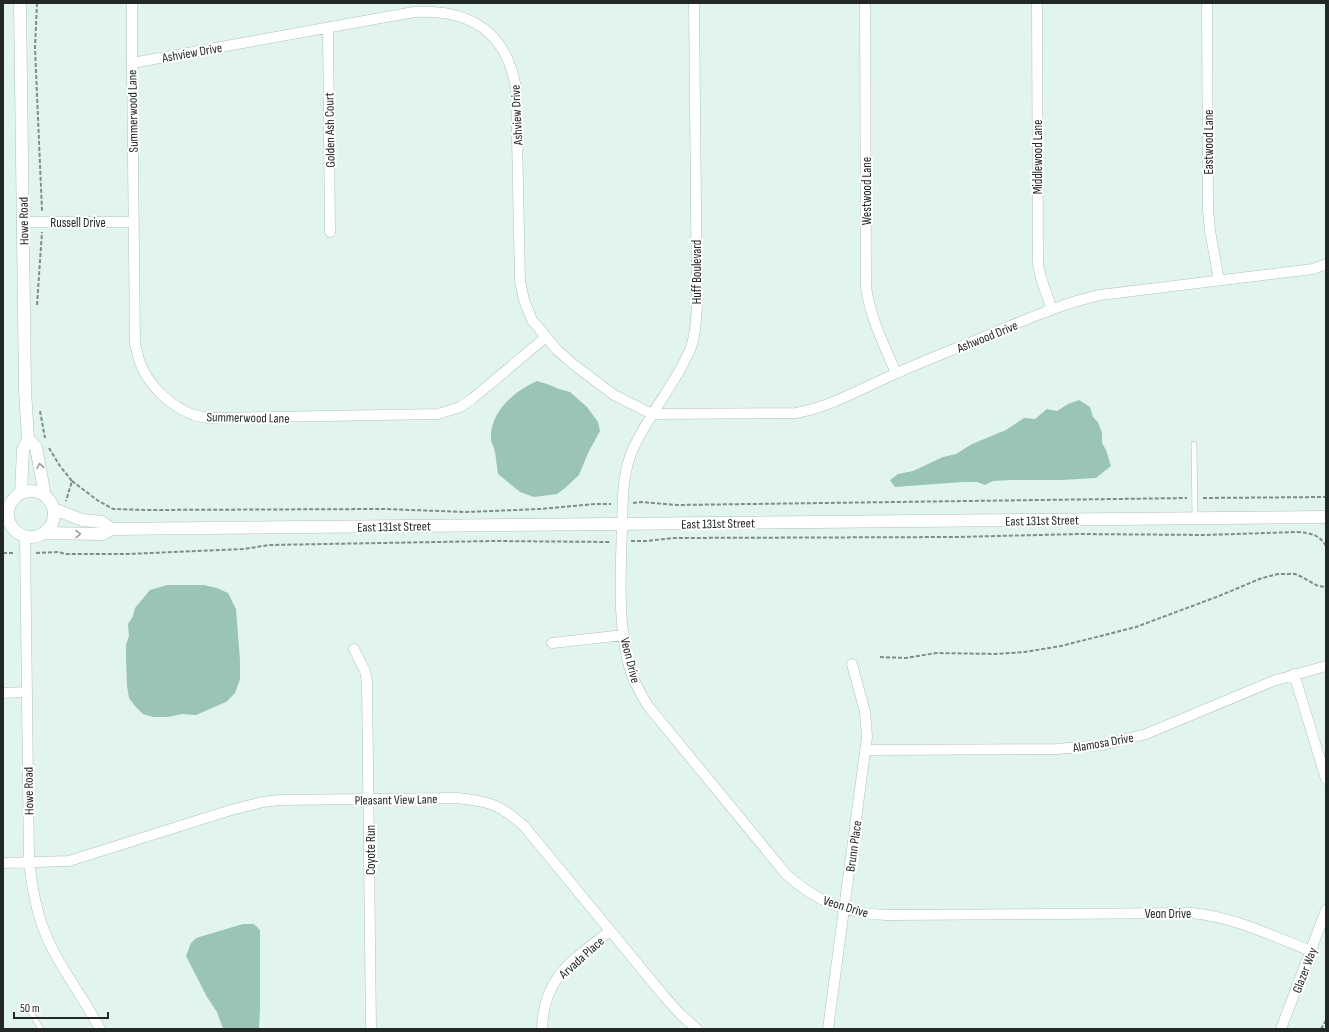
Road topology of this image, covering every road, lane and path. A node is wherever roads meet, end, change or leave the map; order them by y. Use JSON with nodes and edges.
{"nodes":[{"id":1,"x":20,"y":3,"type":"edge"},
{"id":2,"x":37,"y":3,"type":"edge"},
{"id":3,"x":132,"y":3,"type":"edge"},
{"id":4,"x":694,"y":3,"type":"edge"},
{"id":5,"x":866,"y":3,"type":"edge"},
{"id":6,"x":1037,"y":3,"type":"edge"},
{"id":7,"x":1208,"y":3,"type":"edge"},
{"id":8,"x":328,"y":28,"type":"junction"},
{"id":9,"x":132,"y":63,"type":"junction"},
{"id":10,"x":22,"y":222,"type":"junction"},
{"id":11,"x":43,"y":222,"type":"junction"},
{"id":12,"x":134,"y":222,"type":"junction"},
{"id":13,"x":330,"y":232,"type":"dead end"},
{"id":14,"x":1326,"y":264,"type":"edge"},
{"id":15,"x":1219,"y":280,"type":"junction"},
{"id":16,"x":37,"y":306,"type":"dead end"},
{"id":17,"x":1052,"y":310,"type":"junction"},
{"id":18,"x":546,"y":337,"type":"junction"},
{"id":19,"x":896,"y":373,"type":"junction"},
{"id":20,"x":39,"y":409,"type":"dead end"},
{"id":21,"x":652,"y":414,"type":"junction"},
{"id":22,"x":28,"y":439,"type":"junction"},
{"id":23,"x":1194,"y":444,"type":"dead end"},
{"id":24,"x":72,"y":481,"type":"junction"},
{"id":25,"x":45,"y":496,"type":"junction"},
{"id":26,"x":13,"y":497,"type":"edge"},
{"id":27,"x":1326,"y":497,"type":"edge"},
{"id":28,"x":1195,"y":498,"type":"junction"},
{"id":29,"x":622,"y":504,"type":"junction"},
{"id":30,"x":58,"y":511,"type":"junction"},
{"id":31,"x":1326,"y":517,"type":"edge"},
{"id":32,"x":1196,"y":518,"type":"junction"},
{"id":33,"x":622,"y":524,"type":"junction"},
{"id":34,"x":7,"y":527,"type":"edge"},
{"id":35,"x":111,"y":529,"type":"junction"},
{"id":36,"x":44,"y":533,"type":"junction"},
{"id":37,"x":61,"y":534,"type":"junction"},
{"id":38,"x":25,"y":536,"type":"junction"},
{"id":39,"x":622,"y":541,"type":"junction"},
{"id":40,"x":1326,"y":546,"type":"edge"},
{"id":41,"x":58,"y":552,"type":"junction"},
{"id":42,"x":3,"y":553,"type":"edge"},
{"id":43,"x":25,"y":553,"type":"junction"},
{"id":44,"x":1326,"y":587,"type":"edge"},
{"id":45,"x":624,"y":635,"type":"junction"},
{"id":46,"x":552,"y":643,"type":"dead end"},
{"id":47,"x":354,"y":649,"type":"dead end"},
{"id":48,"x":880,"y":657,"type":"dead end"},
{"id":49,"x":852,"y":664,"type":"dead end"},
{"id":50,"x":1326,"y":666,"type":"edge"},
{"id":51,"x":1294,"y":674,"type":"junction"},
{"id":52,"x":26,"y":692,"type":"junction"},
{"id":53,"x":3,"y":693,"type":"edge"},
{"id":54,"x":866,"y":750,"type":"junction"},
{"id":55,"x":1326,"y":778,"type":"edge"},
{"id":56,"x":369,"y":800,"type":"junction"},
{"id":57,"x":29,"y":862,"type":"junction"},
{"id":58,"x":3,"y":863,"type":"edge"},
{"id":59,"x":845,"y":908,"type":"junction"},
{"id":60,"x":1326,"y":910,"type":"edge"},
{"id":61,"x":610,"y":931,"type":"junction"},
{"id":62,"x":1311,"y":951,"type":"junction"},
{"id":63,"x":29,"y":1009,"type":"dead end"},
{"id":64,"x":1326,"y":1020,"type":"edge"},
{"id":65,"x":41,"y":1029,"type":"edge"},
{"id":66,"x":100,"y":1029,"type":"edge"},
{"id":67,"x":371,"y":1029,"type":"edge"},
{"id":68,"x":542,"y":1029,"type":"edge"},
{"id":69,"x":697,"y":1029,"type":"edge"},
{"id":70,"x":828,"y":1029,"type":"edge"},
{"id":71,"x":1281,"y":1029,"type":"edge"},
{"id":72,"x":1321,"y":1029,"type":"edge"}],
"edges":[{"from":1,"to":10,"type":"street","name":"Howe Road"},
{"from":2,"to":11,"type":"path"},
{"from":3,"to":9,"type":"street","name":"Summerwood Lane"},
{"from":4,"to":21,"type":"street","name":"Huff Boulevard"},
{"from":5,"to":19,"type":"street","name":"Westwood Lane"},
{"from":6,"to":17,"type":"street","name":"Middlewood Lane"},
{"from":7,"to":15,"type":"street","name":"Eastwood Lane"},
{"from":8,"to":9,"type":"street","name":"Ashview Drive"},
{"from":8,"to":13,"type":"street","name":"Golden Ash Court"},
{"from":8,"to":18,"type":"street","name":"Ashview Drive"},
{"from":9,"to":12,"type":"street","name":"Summerwood Lane"},
{"from":10,"to":11,"type":"street","name":"Russell Drive"},
{"from":10,"to":22,"type":"street","name":"Howe Road"},
{"from":11,"to":12,"type":"street","name":"Russell Drive"},
{"from":11,"to":16,"type":"path"},
{"from":12,"to":18,"type":"street","name":"Summerwood Lane"},
{"from":14,"to":15,"type":"street","name":"Ashwood Drive"},
{"from":15,"to":17,"type":"street","name":"Ashwood Drive"},
{"from":17,"to":19,"type":"street","name":"Ashwood Drive"},
{"from":18,"to":21,"type":"street","name":"Ashview Drive"},
{"from":19,"to":21,"type":"street","name":"Ashwood Drive"},
{"from":20,"to":24,"type":"path"},
{"from":21,"to":29,"type":"street","name":"Huff Boulevard"},
{"from":25,"to":22,"type":"street","name":"Howe Road","one_way":true},
{"from":22,"to":26,"type":"street","name":"Howe Road"},
{"from":23,"to":28,"type":"lane"},
{"from":24,"to":29,"type":"path"},
{"from":24,"to":30,"type":"path"},
{"from":25,"to":26,"type":"street"},
{"from":25,"to":30,"type":"street"},
{"from":26,"to":34,"type":"street"},
{"from":27,"to":28,"type":"path"},
{"from":28,"to":29,"type":"path"},
{"from":28,"to":32,"type":"lane"},
{"from":29,"to":33,"type":"street","name":"Huff Boulevard"},
{"from":30,"to":35,"type":"street","name":"East 131st Street"},
{"from":30,"to":36,"type":"street"},
{"from":31,"to":32,"type":"street","name":"East 131st Street"},
{"from":32,"to":33,"type":"street","name":"East 131st Street"},
{"from":33,"to":35,"type":"street","name":"East 131st Street"},
{"from":33,"to":39,"type":"street","name":"Veon Drive"},
{"from":34,"to":38,"type":"street"},
{"from":37,"to":35,"type":"street","name":"East 131st Street","one_way":true},
{"from":36,"to":37,"type":"street","name":"East 131st Street"},
{"from":36,"to":38,"type":"street"},
{"from":37,"to":41,"type":"path"},
{"from":38,"to":43,"type":"street","name":"Howe Road"},
{"from":39,"to":40,"type":"path"},
{"from":39,"to":41,"type":"path"},
{"from":39,"to":45,"type":"street","name":"Veon Drive"},
{"from":41,"to":43,"type":"path"},
{"from":42,"to":43,"type":"path"},
{"from":43,"to":52,"type":"street","name":"Howe Road"},
{"from":44,"to":48,"type":"path"},
{"from":45,"to":46,"type":"street"},
{"from":45,"to":59,"type":"street","name":"Veon Drive"},
{"from":47,"to":56,"type":"street","name":"Coyote Run"},
{"from":49,"to":54,"type":"street","name":"Brunn Place"},
{"from":50,"to":51,"type":"street","name":"Alamosa Drive"},
{"from":51,"to":54,"type":"street","name":"Alamosa Drive"},
{"from":51,"to":55,"type":"street"},
{"from":52,"to":53,"type":"street"},
{"from":52,"to":57,"type":"street","name":"Howe Road"},
{"from":54,"to":59,"type":"street","name":"Brunn Place"},
{"from":56,"to":57,"type":"street","name":"Pleasant View Lane"},
{"from":56,"to":61,"type":"street","name":"Pleasant View Lane"},
{"from":56,"to":67,"type":"street","name":"Coyote Run"},
{"from":57,"to":58,"type":"street","name":"Pleasant View Lane"},
{"from":57,"to":66,"type":"street","name":"Howe Road"},
{"from":59,"to":62,"type":"street","name":"Veon Drive"},
{"from":59,"to":70,"type":"street","name":"Brunn Place"},
{"from":60,"to":62,"type":"street","name":"Glazer Way"},
{"from":61,"to":68,"type":"street","name":"Arvada Place"},
{"from":61,"to":69,"type":"street","name":"Pleasant View Lane"},
{"from":62,"to":71,"type":"street","name":"Glazer Way"},
{"from":63,"to":65,"type":"lane"},
{"from":64,"to":72,"type":"path"}]}
